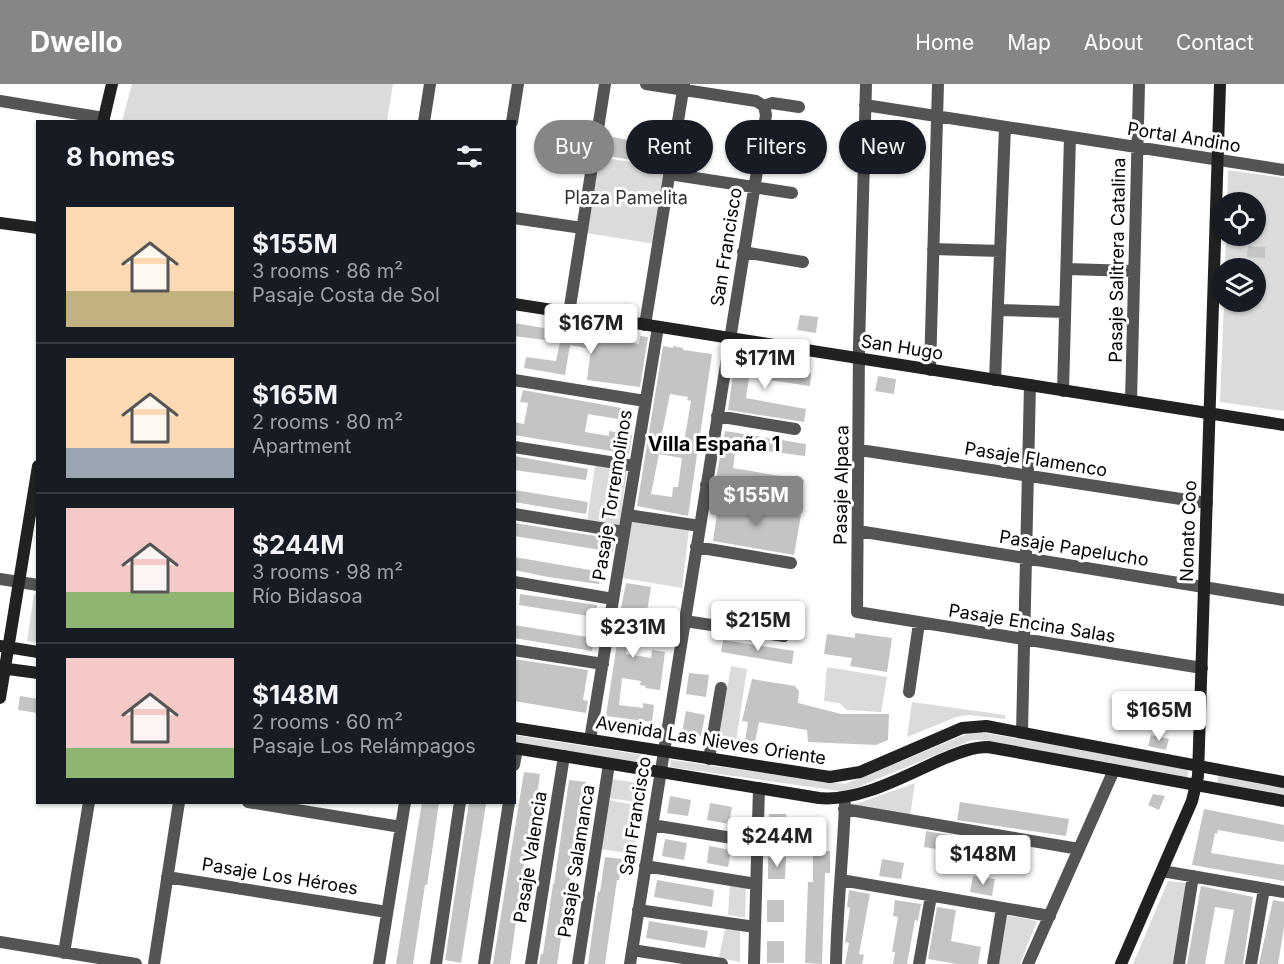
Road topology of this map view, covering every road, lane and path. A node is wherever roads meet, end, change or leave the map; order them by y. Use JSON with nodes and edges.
{"nodes":[{"id":1,"x":112,"y":84,"type":"edge"},
{"id":2,"x":430,"y":84,"type":"edge"},
{"id":3,"x":518,"y":84,"type":"edge"},
{"id":4,"x":605,"y":84,"type":"edge"},
{"id":5,"x":646,"y":84,"type":"edge"},
{"id":6,"x":866,"y":84,"type":"edge"},
{"id":7,"x":938,"y":84,"type":"edge"},
{"id":8,"x":1139,"y":84,"type":"edge"},
{"id":9,"x":1220,"y":84,"type":"edge"},
{"id":10,"x":683,"y":87,"type":"edge"},
{"id":11,"x":0,"y":102,"type":"edge"},
{"id":12,"x":865,"y":105,"type":"junction"},
{"id":13,"x":764,"y":106,"type":"junction"},
{"id":14,"x":799,"y":107,"type":"dead end"},
{"id":15,"x":937,"y":116,"type":"junction"},
{"id":16,"x":103,"y":120,"type":"edge"},
{"id":17,"x":424,"y":120,"type":"edge"},
{"id":18,"x":512,"y":120,"type":"edge"},
{"id":19,"x":678,"y":120,"type":"edge"},
{"id":20,"x":1005,"y":127,"type":"junction"},
{"id":21,"x":1070,"y":137,"type":"junction"},
{"id":22,"x":1137,"y":147,"type":"junction"},
{"id":23,"x":1217,"y":160,"type":"junction"},
{"id":24,"x":1284,"y":170,"type":"edge"},
{"id":25,"x":669,"y":174,"type":"joint"},
{"id":26,"x":754,"y":187,"type":"junction"},
{"id":27,"x":792,"y":193,"type":"dead end"},
{"id":28,"x":516,"y":218,"type":"edge"},
{"id":29,"x":0,"y":223,"type":"edge"},
{"id":30,"x":36,"y":228,"type":"edge"},
{"id":31,"x":582,"y":228,"type":"junction"},
{"id":32,"x":933,"y":249,"type":"junction"},
{"id":33,"x":1000,"y":251,"type":"junction"},
{"id":34,"x":744,"y":252,"type":"junction"},
{"id":35,"x":803,"y":262,"type":"dead end"},
{"id":36,"x":1066,"y":269,"type":"junction"},
{"id":37,"x":1134,"y":270,"type":"junction"},
{"id":38,"x":516,"y":304,"type":"edge"},
{"id":39,"x":998,"y":309,"type":"junction"},
{"id":40,"x":1065,"y":312,"type":"junction"},
{"id":41,"x":568,"y":313,"type":"junction"},
{"id":42,"x":651,"y":326,"type":"junction"},
{"id":43,"x":730,"y":339,"type":"junction"},
{"id":44,"x":859,"y":359,"type":"junction"},
{"id":45,"x":930,"y":370,"type":"junction"},
{"id":46,"x":516,"y":380,"type":"edge"},
{"id":47,"x":995,"y":380,"type":"junction"},
{"id":48,"x":1030,"y":385,"type":"junction"},
{"id":49,"x":1063,"y":391,"type":"junction"},
{"id":50,"x":645,"y":401,"type":"junction"},
{"id":51,"x":1131,"y":401,"type":"junction"},
{"id":52,"x":1210,"y":413,"type":"junction"},
{"id":53,"x":717,"y":416,"type":"junction"},
{"id":54,"x":1284,"y":425,"type":"edge"},
{"id":55,"x":795,"y":429,"type":"dead end"},
{"id":56,"x":516,"y":447,"type":"edge"},
{"id":57,"x":860,"y":450,"type":"junction"},
{"id":58,"x":635,"y":466,"type":"junction"},
{"id":59,"x":1028,"y":476,"type":"junction"},
{"id":60,"x":36,"y":478,"type":"edge"},
{"id":61,"x":706,"y":485,"type":"junction"},
{"id":62,"x":796,"y":500,"type":"dead end"},
{"id":63,"x":1207,"y":503,"type":"junction"},
{"id":64,"x":516,"y":514,"type":"edge"},
{"id":65,"x":627,"y":515,"type":"junction"},
{"id":66,"x":700,"y":526,"type":"junction"},
{"id":67,"x":858,"y":531,"type":"junction"},
{"id":68,"x":624,"y":532,"type":"junction"},
{"id":69,"x":696,"y":547,"type":"junction"},
{"id":70,"x":1026,"y":558,"type":"junction"},
{"id":71,"x":791,"y":563,"type":"dead end"},
{"id":72,"x":0,"y":579,"type":"edge"},
{"id":73,"x":19,"y":582,"type":"junction"},
{"id":74,"x":516,"y":582,"type":"edge"},
{"id":75,"x":36,"y":585,"type":"edge"},
{"id":76,"x":1204,"y":587,"type":"junction"},
{"id":77,"x":613,"y":599,"type":"junction"},
{"id":78,"x":1284,"y":600,"type":"edge"},
{"id":79,"x":857,"y":612,"type":"joint"},
{"id":80,"x":684,"y":621,"type":"junction"},
{"id":81,"x":919,"y":623,"type":"junction"},
{"id":82,"x":784,"y":636,"type":"dead end"},
{"id":83,"x":1024,"y":640,"type":"junction"},
{"id":84,"x":4,"y":646,"type":"edge"},
{"id":85,"x":516,"y":650,"type":"edge"},
{"id":86,"x":36,"y":652,"type":"edge"},
{"id":87,"x":603,"y":664,"type":"junction"},
{"id":88,"x":2,"y":668,"type":"edge"},
{"id":89,"x":1202,"y":668,"type":"junction"},
{"id":90,"x":36,"y":674,"type":"edge"},
{"id":91,"x":721,"y":688,"type":"dead end"},
{"id":92,"x":909,"y":692,"type":"dead end"},
{"id":93,"x":0,"y":698,"type":"edge"},
{"id":94,"x":516,"y":728,"type":"edge"},
{"id":95,"x":1022,"y":732,"type":"junction"},
{"id":96,"x":590,"y":740,"type":"junction"},
{"id":97,"x":516,"y":749,"type":"edge"},
{"id":98,"x":663,"y":752,"type":"junction"},
{"id":99,"x":564,"y":756,"type":"junction"},
{"id":100,"x":709,"y":759,"type":"junction"},
{"id":101,"x":609,"y":764,"type":"junction"},
{"id":102,"x":1199,"y":766,"type":"junction"},
{"id":103,"x":1114,"y":770,"type":"junction"},
{"id":104,"x":660,"y":772,"type":"junction"},
{"id":105,"x":1284,"y":782,"type":"edge"},
{"id":106,"x":1197,"y":785,"type":"junction"},
{"id":107,"x":759,"y":788,"type":"junction"},
{"id":108,"x":1284,"y":801,"type":"edge"},
{"id":109,"x":88,"y":804,"type":"edge"},
{"id":110,"x":179,"y":804,"type":"edge"},
{"id":111,"x":260,"y":804,"type":"edge"},
{"id":112,"x":405,"y":804,"type":"edge"},
{"id":113,"x":460,"y":804,"type":"edge"},
{"id":114,"x":509,"y":804,"type":"edge"},
{"id":115,"x":845,"y":804,"type":"junction"},
{"id":116,"x":652,"y":825,"type":"junction"},
{"id":117,"x":401,"y":827,"type":"junction"},
{"id":118,"x":757,"y":842,"type":"junction"},
{"id":119,"x":1079,"y":849,"type":"junction"},
{"id":120,"x":645,"y":866,"type":"junction"},
{"id":121,"x":1162,"y":871,"type":"junction"},
{"id":122,"x":1193,"y":876,"type":"junction"},
{"id":123,"x":167,"y":877,"type":"junction"},
{"id":124,"x":841,"y":880,"type":"junction"},
{"id":125,"x":756,"y":884,"type":"junction"},
{"id":126,"x":1264,"y":889,"type":"junction"},
{"id":127,"x":1284,"y":892,"type":"edge"},
{"id":128,"x":931,"y":896,"type":"junction"},
{"id":129,"x":1002,"y":908,"type":"junction"},
{"id":130,"x":638,"y":910,"type":"junction"},
{"id":131,"x":387,"y":912,"type":"junction"},
{"id":132,"x":1050,"y":916,"type":"junction"},
{"id":133,"x":755,"y":927,"type":"junction"},
{"id":134,"x":0,"y":942,"type":"edge"},
{"id":135,"x":632,"y":950,"type":"junction"},
{"id":136,"x":64,"y":953,"type":"junction"},
{"id":137,"x":136,"y":964,"type":"edge"},
{"id":138,"x":154,"y":964,"type":"edge"},
{"id":139,"x":379,"y":964,"type":"edge"},
{"id":140,"x":436,"y":964,"type":"edge"},
{"id":141,"x":484,"y":964,"type":"edge"},
{"id":142,"x":531,"y":964,"type":"edge"},
{"id":143,"x":578,"y":964,"type":"edge"},
{"id":144,"x":630,"y":964,"type":"edge"},
{"id":145,"x":722,"y":964,"type":"edge"},
{"id":146,"x":754,"y":964,"type":"edge"},
{"id":147,"x":836,"y":964,"type":"edge"},
{"id":148,"x":919,"y":964,"type":"edge"},
{"id":149,"x":993,"y":964,"type":"edge"},
{"id":150,"x":1029,"y":964,"type":"edge"},
{"id":151,"x":1121,"y":964,"type":"edge"},
{"id":152,"x":1179,"y":964,"type":"edge"},
{"id":153,"x":1251,"y":964,"type":"edge"}],
"edges":[{"from":1,"to":16,"type":"street"},
{"from":2,"to":17,"type":"street"},
{"from":3,"to":18,"type":"street"},
{"from":4,"to":31,"type":"street"},
{"from":5,"to":10,"type":"street"},
{"from":6,"to":12,"type":"street","name":"Pasaje Alpaca"},
{"from":7,"to":15,"type":"street"},
{"from":8,"to":22,"type":"street","name":"Pasaje Salitrera Catalina"},
{"from":9,"to":23,"type":"street","name":"Nonato Coo"},
{"from":10,"to":13,"type":"street"},
{"from":10,"to":19,"type":"street","name":"Pasaje Torremolinos"},
{"from":11,"to":16,"type":"street"},
{"from":12,"to":15,"type":"street","name":"Portal Andino"},
{"from":12,"to":44,"type":"street","name":"Pasaje Alpaca"},
{"from":13,"to":14,"type":"street"},
{"from":13,"to":26,"type":"street","name":"San Francisco"},
{"from":15,"to":20,"type":"street","name":"Portal Andino"},
{"from":15,"to":32,"type":"street"},
{"from":20,"to":21,"type":"street","name":"Portal Andino"},
{"from":20,"to":33,"type":"street"},
{"from":21,"to":22,"type":"street","name":"Portal Andino"},
{"from":21,"to":36,"type":"street"},
{"from":22,"to":23,"type":"street","name":"Portal Andino"},
{"from":22,"to":37,"type":"street","name":"Pasaje Salitrera Catalina"},
{"from":23,"to":24,"type":"street","name":"Portal Andino"},
{"from":23,"to":52,"type":"street","name":"Nonato Coo"},
{"from":25,"to":26,"type":"street"},
{"from":25,"to":42,"type":"street","name":"Pasaje Torremolinos"},
{"from":26,"to":27,"type":"street"},
{"from":26,"to":34,"type":"street","name":"San Francisco"},
{"from":28,"to":31,"type":"street"},
{"from":29,"to":30,"type":"street"},
{"from":31,"to":41,"type":"street"},
{"from":32,"to":33,"type":"street"},
{"from":32,"to":45,"type":"street"},
{"from":33,"to":39,"type":"street"},
{"from":34,"to":35,"type":"street"},
{"from":34,"to":43,"type":"street","name":"San Francisco"},
{"from":36,"to":37,"type":"street"},
{"from":36,"to":40,"type":"street"},
{"from":37,"to":51,"type":"street","name":"Pasaje Salitrera Catalina"},
{"from":38,"to":41,"type":"street","name":"San Hugo"},
{"from":39,"to":40,"type":"street"},
{"from":39,"to":47,"type":"street"},
{"from":40,"to":49,"type":"street"},
{"from":41,"to":42,"type":"street","name":"San Hugo"},
{"from":42,"to":43,"type":"street","name":"San Hugo"},
{"from":42,"to":50,"type":"street","name":"Pasaje Torremolinos"},
{"from":43,"to":44,"type":"street","name":"San Hugo"},
{"from":43,"to":53,"type":"street","name":"San Francisco"},
{"from":44,"to":45,"type":"street","name":"San Hugo"},
{"from":44,"to":57,"type":"street","name":"Pasaje Alpaca"},
{"from":45,"to":47,"type":"street","name":"San Hugo"},
{"from":46,"to":50,"type":"street"},
{"from":47,"to":48,"type":"street","name":"San Hugo"},
{"from":48,"to":49,"type":"street","name":"San Hugo"},
{"from":48,"to":59,"type":"street"},
{"from":49,"to":51,"type":"street","name":"San Hugo"},
{"from":50,"to":58,"type":"street","name":"Pasaje Torremolinos"},
{"from":51,"to":52,"type":"street","name":"San Hugo"},
{"from":52,"to":54,"type":"street","name":"San Hugo"},
{"from":52,"to":63,"type":"street","name":"Nonato Coo"},
{"from":53,"to":55,"type":"street"},
{"from":53,"to":61,"type":"street","name":"San Francisco"},
{"from":56,"to":58,"type":"street"},
{"from":57,"to":59,"type":"street","name":"Pasaje Flamenco"},
{"from":57,"to":67,"type":"street","name":"Pasaje Alpaca"},
{"from":58,"to":65,"type":"street","name":"Pasaje Torremolinos"},
{"from":59,"to":63,"type":"street","name":"Pasaje Flamenco"},
{"from":59,"to":70,"type":"street"},
{"from":60,"to":73,"type":"street"},
{"from":61,"to":62,"type":"street"},
{"from":61,"to":66,"type":"street","name":"San Francisco"},
{"from":63,"to":76,"type":"street","name":"Nonato Coo"},
{"from":64,"to":68,"type":"street"},
{"from":65,"to":66,"type":"street"},
{"from":65,"to":68,"type":"street","name":"Pasaje Torremolinos"},
{"from":66,"to":69,"type":"street","name":"San Francisco"},
{"from":67,"to":70,"type":"street","name":"Pasaje Papelucho"},
{"from":67,"to":79,"type":"street","name":"Pasaje Alpaca"},
{"from":68,"to":77,"type":"street","name":"Pasaje Torremolinos"},
{"from":69,"to":71,"type":"street"},
{"from":69,"to":80,"type":"street","name":"San Francisco"},
{"from":70,"to":76,"type":"street","name":"Pasaje Papelucho"},
{"from":70,"to":83,"type":"street"},
{"from":72,"to":73,"type":"street"},
{"from":73,"to":75,"type":"street"},
{"from":73,"to":84,"type":"street"},
{"from":74,"to":77,"type":"street"},
{"from":76,"to":78,"type":"street","name":"Pasaje Papelucho"},
{"from":76,"to":89,"type":"street","name":"Nonato Coo"},
{"from":77,"to":87,"type":"street","name":"Pasaje Torremolinos"},
{"from":79,"to":81,"type":"street","name":"Pasaje Encina Salas"},
{"from":80,"to":82,"type":"street"},
{"from":80,"to":98,"type":"street","name":"San Francisco"},
{"from":81,"to":83,"type":"street","name":"Pasaje Encina Salas"},
{"from":81,"to":92,"type":"street"},
{"from":83,"to":89,"type":"street","name":"Pasaje Encina Salas"},
{"from":83,"to":95,"type":"street"},
{"from":84,"to":86,"type":"street"},
{"from":84,"to":88,"type":"street"},
{"from":85,"to":87,"type":"street"},
{"from":87,"to":96,"type":"street","name":"Pasaje Torremolinos"},
{"from":88,"to":90,"type":"street"},
{"from":88,"to":93,"type":"street"},
{"from":89,"to":102,"type":"street","name":"Nonato Coo"},
{"from":91,"to":100,"type":"street"},
{"from":94,"to":96,"type":"street","name":"Avenida Las Nieves Oriente"},
{"from":95,"to":100,"type":"street","name":"Avenida Las Nieves Oriente"},
{"from":95,"to":102,"type":"street","name":"Avenida Las Nieves Oriente"},
{"from":96,"to":98,"type":"street","name":"Avenida Las Nieves Oriente"},
{"from":97,"to":99,"type":"street"},
{"from":98,"to":100,"type":"street","name":"Avenida Las Nieves Oriente"},
{"from":98,"to":104,"type":"street","name":"San Francisco"},
{"from":99,"to":101,"type":"street"},
{"from":99,"to":142,"type":"street","name":"Pasaje Valencia"},
{"from":101,"to":104,"type":"street"},
{"from":101,"to":143,"type":"street","name":"Pasaje Salamanca"},
{"from":102,"to":105,"type":"street","name":"Avenida Las Nieves Oriente"},
{"from":102,"to":106,"type":"street","name":"Nonato Coo"},
{"from":103,"to":106,"type":"street"},
{"from":103,"to":115,"type":"street"},
{"from":103,"to":119,"type":"street"},
{"from":104,"to":107,"type":"street"},
{"from":104,"to":116,"type":"street","name":"San Francisco"},
{"from":106,"to":108,"type":"street"},
{"from":106,"to":121,"type":"street","name":"Nonato Coo"},
{"from":107,"to":115,"type":"street"},
{"from":107,"to":118,"type":"street"},
{"from":109,"to":136,"type":"street"},
{"from":110,"to":123,"type":"street"},
{"from":111,"to":117,"type":"street"},
{"from":112,"to":117,"type":"street"},
{"from":113,"to":140,"type":"street"},
{"from":114,"to":141,"type":"street"},
{"from":115,"to":119,"type":"street"},
{"from":115,"to":124,"type":"street"},
{"from":116,"to":118,"type":"street"},
{"from":116,"to":120,"type":"street","name":"San Francisco"},
{"from":117,"to":131,"type":"street"},
{"from":118,"to":125,"type":"street"},
{"from":119,"to":132,"type":"street"},
{"from":120,"to":125,"type":"street"},
{"from":120,"to":130,"type":"street","name":"San Francisco"},
{"from":121,"to":122,"type":"street"},
{"from":121,"to":151,"type":"street","name":"Nonato Coo"},
{"from":122,"to":126,"type":"street"},
{"from":122,"to":152,"type":"street"},
{"from":123,"to":131,"type":"street","name":"Pasaje Los Héroes"},
{"from":123,"to":138,"type":"street"},
{"from":124,"to":128,"type":"street"},
{"from":124,"to":147,"type":"street"},
{"from":125,"to":133,"type":"street"},
{"from":126,"to":127,"type":"street"},
{"from":126,"to":153,"type":"street"},
{"from":128,"to":129,"type":"street"},
{"from":128,"to":148,"type":"street"},
{"from":129,"to":132,"type":"street"},
{"from":129,"to":149,"type":"street"},
{"from":130,"to":133,"type":"street"},
{"from":130,"to":135,"type":"street","name":"San Francisco"},
{"from":131,"to":139,"type":"street"},
{"from":132,"to":150,"type":"street"},
{"from":133,"to":146,"type":"street"},
{"from":134,"to":136,"type":"street"},
{"from":135,"to":144,"type":"street","name":"San Francisco"},
{"from":135,"to":145,"type":"street"},
{"from":136,"to":137,"type":"street"}]}
